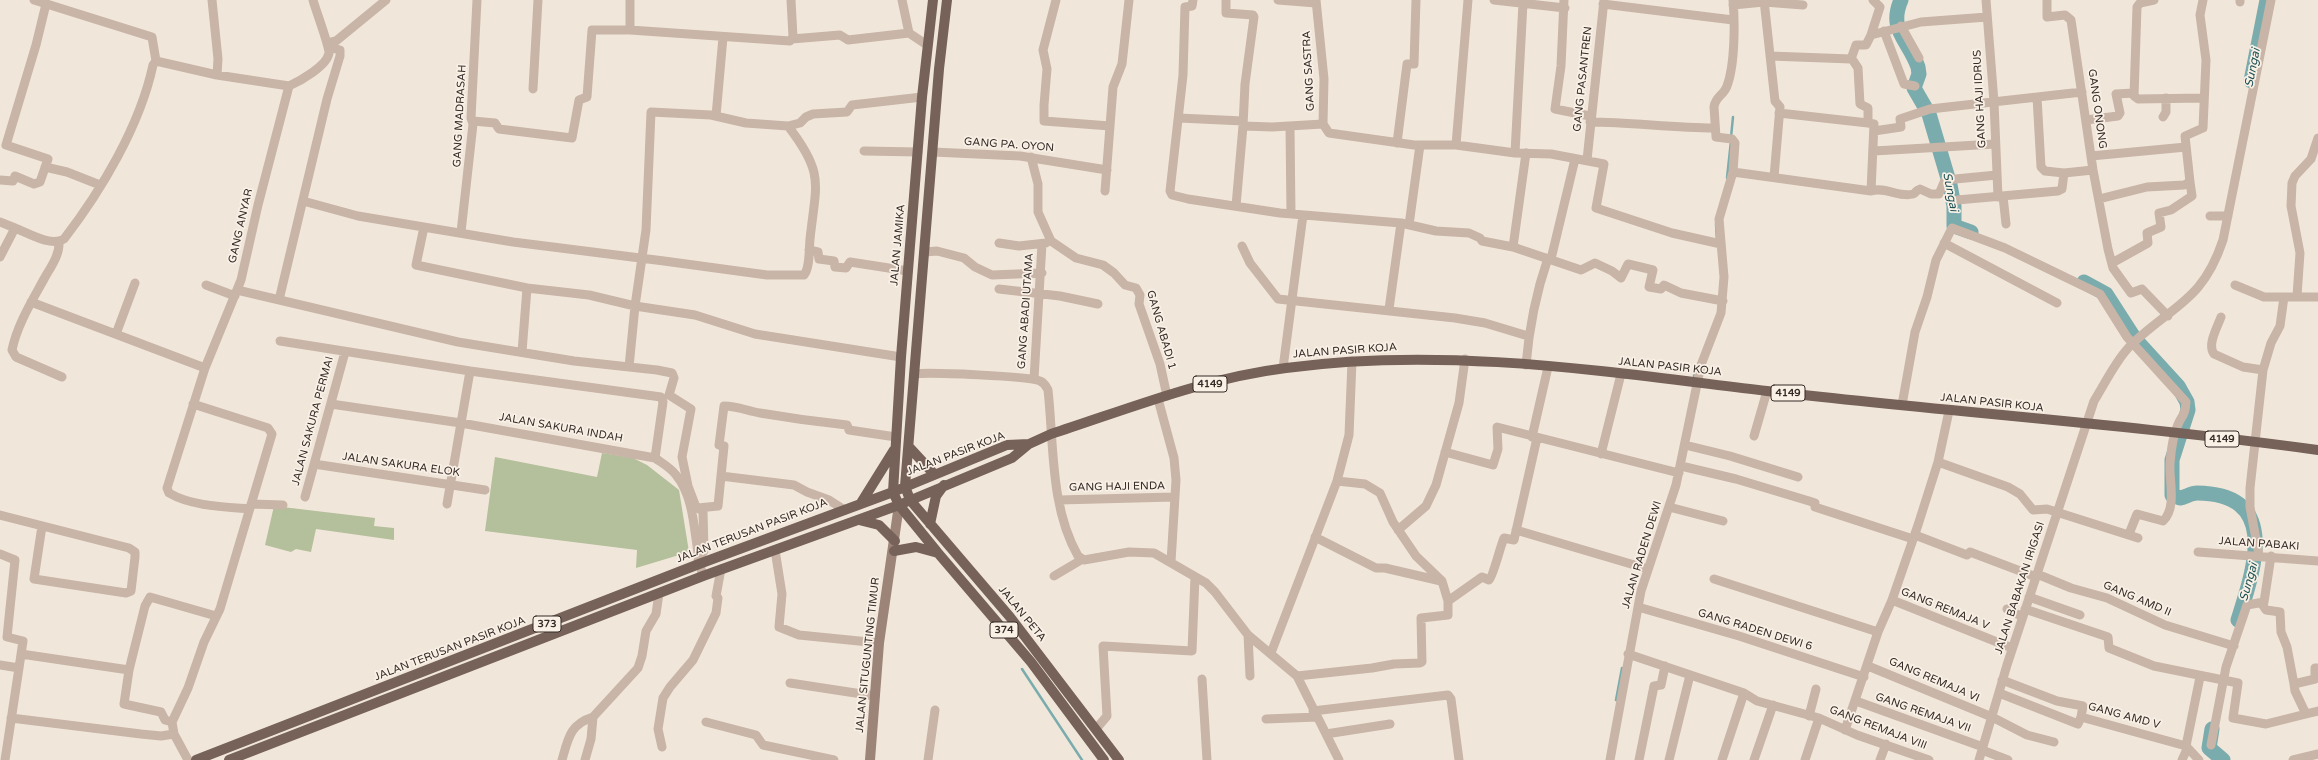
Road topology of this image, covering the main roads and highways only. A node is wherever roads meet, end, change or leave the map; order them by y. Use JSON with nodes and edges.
{"nodes":[{"id":1,"x":933,"y":0,"type":"edge"},
{"id":2,"x":947,"y":0,"type":"edge"},
{"id":3,"x":895,"y":443,"type":"junction"},
{"id":4,"x":1028,"y":444,"type":"junction"},
{"id":5,"x":909,"y":447,"type":"junction"},
{"id":6,"x":2318,"y":450,"type":"edge"},
{"id":7,"x":934,"y":474,"type":"junction"},
{"id":8,"x":944,"y":485,"type":"junction"},
{"id":9,"x":905,"y":486,"type":"junction"},
{"id":10,"x":893,"y":492,"type":"junction"},
{"id":11,"x":910,"y":500,"type":"junction"},
{"id":12,"x":861,"y":503,"type":"junction"},
{"id":13,"x":899,"y":504,"type":"junction"},
{"id":14,"x":857,"y":520,"type":"junction"},
{"id":15,"x":930,"y":524,"type":"junction"},
{"id":16,"x":938,"y":553,"type":"junction"},
{"id":17,"x":1116,"y":759,"type":"edge"},
{"id":18,"x":196,"y":760,"type":"edge"},
{"id":19,"x":229,"y":760,"type":"edge"},
{"id":20,"x":1104,"y":760,"type":"edge"}],
"edges":[{"from":1,"to":3,"type":"main road","name":"JALAN JAMIKA"},
{"from":2,"to":5,"type":"main road"},
{"from":3,"to":10,"type":"main road","name":"JALAN JAMIKA"},
{"from":3,"to":12,"type":"main road"},
{"from":4,"to":6,"type":"main road","name":"JALAN PASIR KOJA","number":"4149"},
{"from":4,"to":7,"type":"main road","name":"JALAN PASIR KOJA","number":"4149"},
{"from":4,"to":8,"type":"main road","name":"JALAN PASIR KOJA","number":"4149"},
{"from":5,"to":7,"type":"main road"},
{"from":5,"to":9,"type":"main road"},
{"from":7,"to":9,"type":"main road","name":"JALAN PASIR KOJA","number":"4149"},
{"from":8,"to":11,"type":"main road","name":"JALAN PASIR KOJA","number":"4149"},
{"from":8,"to":15,"type":"main road"},
{"from":9,"to":10,"type":"main road","name":"JALAN PASIR KOJA","number":"4149"},
{"from":9,"to":11,"type":"main road","name":"JALAN PETA","number":"374"},
{"from":10,"to":12,"type":"main road","name":"JALAN TERUSAN PASIR KOJA","number":"373"},
{"from":10,"to":13,"type":"main road","number":"374"},
{"from":11,"to":13,"type":"main road","name":"JALAN PASIR KOJA","number":"4149"},
{"from":11,"to":15,"type":"main road","name":"JALAN PETA","number":"374"},
{"from":12,"to":18,"type":"main road","name":"JALAN TERUSAN PASIR KOJA","number":"373"},
{"from":13,"to":14,"type":"main road","number":"373"},
{"from":13,"to":16,"type":"main road","number":"374"},
{"from":14,"to":16,"type":"main road"},
{"from":14,"to":19,"type":"main road","number":"373"},
{"from":15,"to":17,"type":"main road","name":"JALAN PETA","number":"374"},
{"from":16,"to":20,"type":"main road","number":"374"}]}
